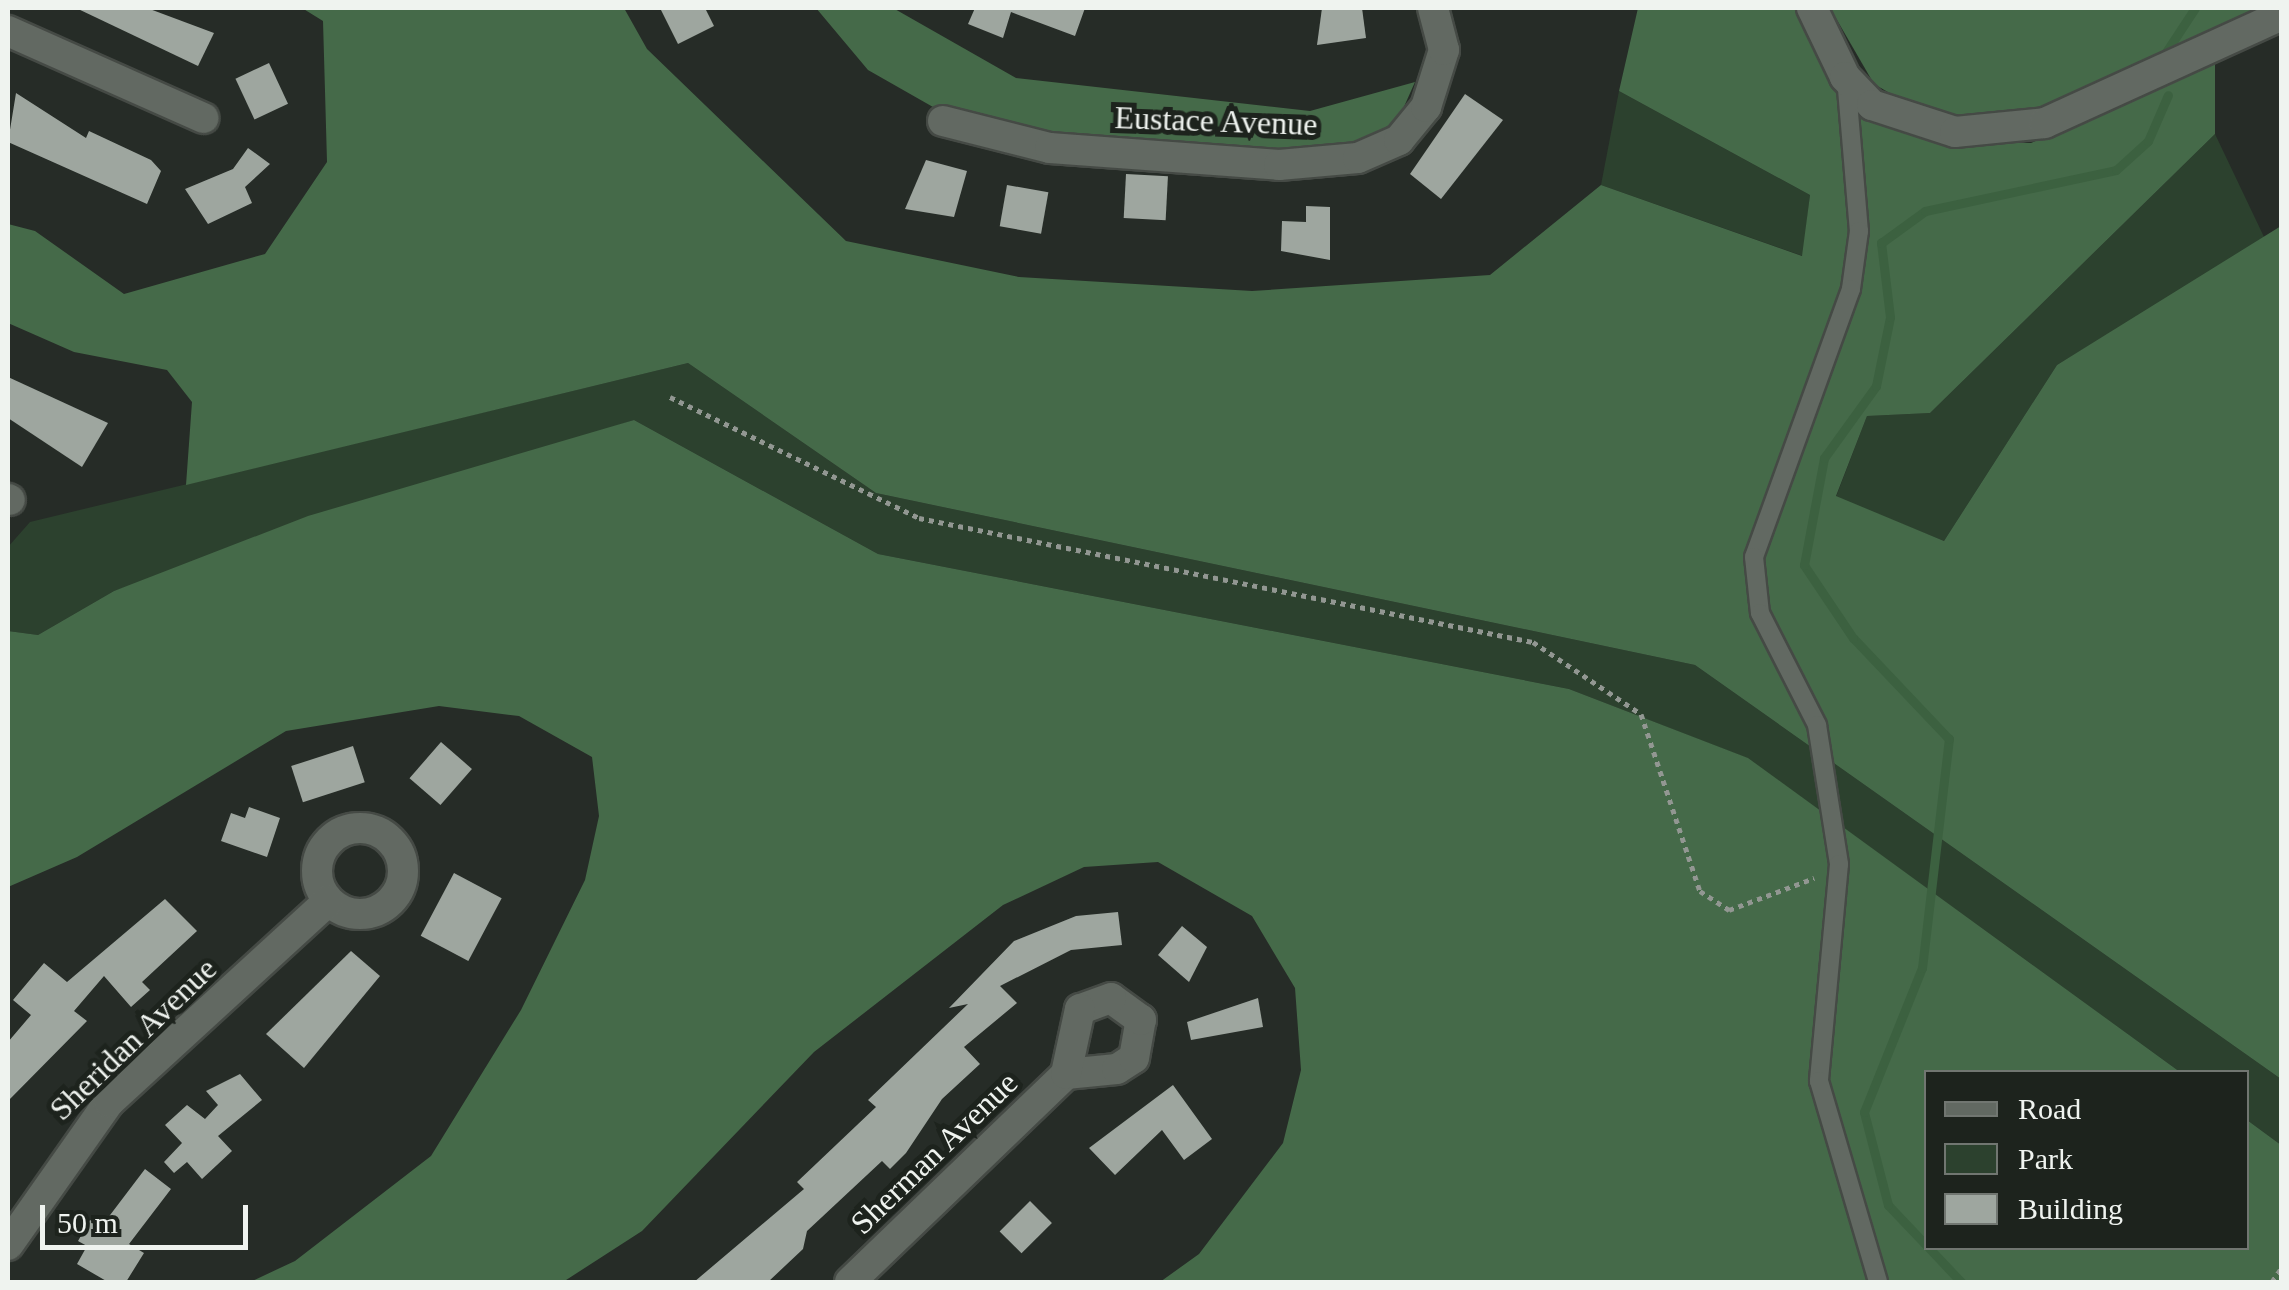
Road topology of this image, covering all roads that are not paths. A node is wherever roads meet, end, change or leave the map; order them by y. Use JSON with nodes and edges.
{"nodes":[{"id":1,"x":1433,"y":8,"type":"edge"},
{"id":2,"x":1812,"y":8,"type":"edge"},
{"id":3,"x":2282,"y":15,"type":"edge"},
{"id":4,"x":8,"y":31,"type":"edge"},
{"id":5,"x":1846,"y":76,"type":"junction"},
{"id":6,"x":203,"y":118,"type":"dead end"},
{"id":7,"x":942,"y":122,"type":"dead end"},
{"id":8,"x":328,"y":900,"type":"dead end"},
{"id":9,"x":1066,"y":1074,"type":"dead end"},
{"id":10,"x":8,"y":1245,"type":"edge"},
{"id":11,"x":850,"y":1282,"type":"edge"},
{"id":12,"x":1878,"y":1282,"type":"edge"}],
"edges":[{"from":1,"to":7,"type":"street","name":"Eustace Avenue"},
{"from":2,"to":5,"type":"street"},
{"from":3,"to":5,"type":"street"},
{"from":4,"to":6,"type":"street"},
{"from":5,"to":12,"type":"lane"},
{"from":8,"to":10,"type":"street","name":"Sheridan Avenue"},
{"from":9,"to":11,"type":"street","name":"Sherman Avenue"}]}
